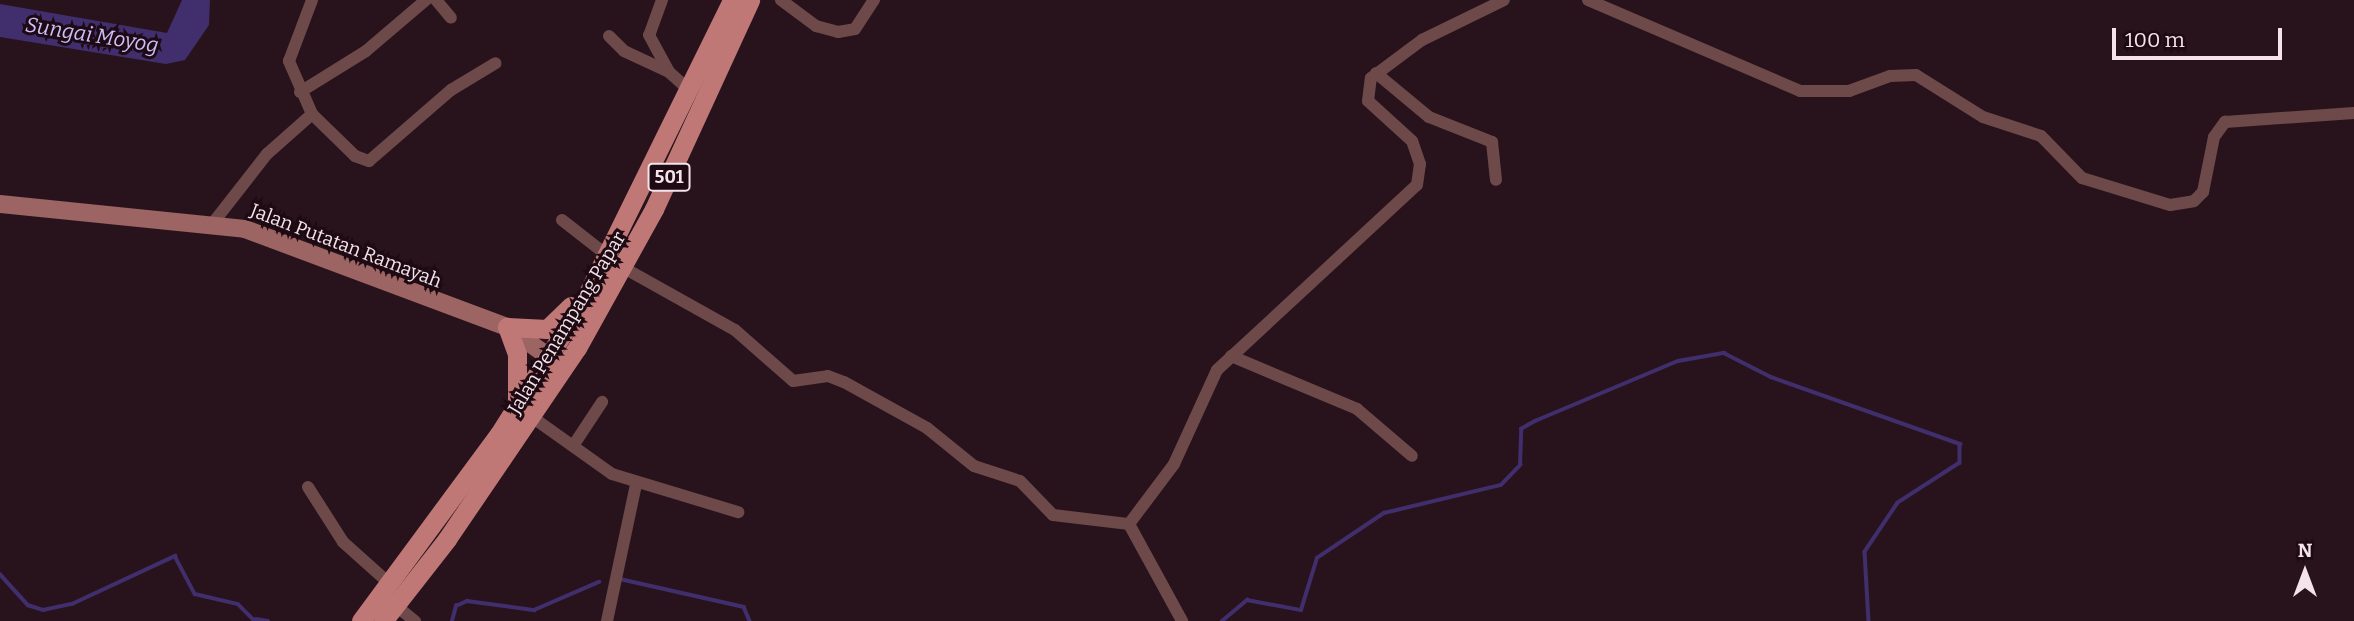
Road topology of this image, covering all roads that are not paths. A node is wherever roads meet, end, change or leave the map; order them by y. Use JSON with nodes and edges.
{"nodes":[{"id":1,"x":313,"y":0,"type":"edge"},
{"id":2,"x":426,"y":0,"type":"edge"},
{"id":3,"x":436,"y":0,"type":"edge"},
{"id":4,"x":662,"y":0,"type":"edge"},
{"id":5,"x":732,"y":0,"type":"edge"},
{"id":6,"x":750,"y":0,"type":"edge"},
{"id":7,"x":781,"y":0,"type":"edge"},
{"id":8,"x":874,"y":0,"type":"edge"},
{"id":9,"x":1504,"y":0,"type":"edge"},
{"id":10,"x":1588,"y":0,"type":"edge"},
{"id":11,"x":451,"y":18,"type":"dead end"},
{"id":12,"x":609,"y":36,"type":"dead end"},
{"id":13,"x":496,"y":64,"type":"dead end"},
{"id":14,"x":669,"y":72,"type":"junction"},
{"id":15,"x":1376,"y":73,"type":"junction"},
{"id":16,"x":300,"y":92,"type":"junction"},
{"id":17,"x":691,"y":92,"type":"junction"},
{"id":18,"x":2354,"y":113,"type":"edge"},
{"id":19,"x":312,"y":114,"type":"junction"},
{"id":20,"x":1496,"y":180,"type":"dead end"},
{"id":21,"x":0,"y":204,"type":"edge"},
{"id":22,"x":562,"y":220,"type":"dead end"},
{"id":23,"x":213,"y":223,"type":"junction"},
{"id":24,"x":616,"y":262,"type":"junction"},
{"id":25,"x":585,"y":299,"type":"junction"},
{"id":26,"x":507,"y":327,"type":"junction"},
{"id":27,"x":551,"y":353,"type":"junction"},
{"id":28,"x":1231,"y":356,"type":"junction"},
{"id":29,"x":560,"y":374,"type":"junction"},
{"id":30,"x":602,"y":402,"type":"dead end"},
{"id":31,"x":524,"y":413,"type":"junction"},
{"id":32,"x":573,"y":446,"type":"junction"},
{"id":33,"x":1412,"y":456,"type":"dead end"},
{"id":34,"x":636,"y":484,"type":"junction"},
{"id":35,"x":308,"y":487,"type":"dead end"},
{"id":36,"x":738,"y":512,"type":"dead end"},
{"id":37,"x":1129,"y":524,"type":"junction"},
{"id":38,"x":390,"y":584,"type":"junction"},
{"id":39,"x":386,"y":616,"type":"edge"},
{"id":40,"x":361,"y":621,"type":"edge"},
{"id":41,"x":415,"y":621,"type":"edge"},
{"id":42,"x":607,"y":621,"type":"edge"},
{"id":43,"x":1182,"y":621,"type":"edge"}],
"edges":[{"from":1,"to":16,"type":"street"},
{"from":2,"to":16,"type":"street"},
{"from":3,"to":11,"type":"street"},
{"from":4,"to":14,"type":"street"},
{"from":5,"to":17,"type":"main road","name":"Jalan Penampang Papar","number":"501"},
{"from":6,"to":24,"type":"main road","name":"Jalan Penampang Papar","number":"501"},
{"from":7,"to":8,"type":"street"},
{"from":9,"to":15,"type":"street"},
{"from":10,"to":18,"type":"street"},
{"from":12,"to":14,"type":"street"},
{"from":13,"to":19,"type":"street"},
{"from":14,"to":17,"type":"street"},
{"from":15,"to":20,"type":"street"},
{"from":15,"to":28,"type":"street"},
{"from":16,"to":19,"type":"street"},
{"from":17,"to":24,"type":"main road","name":"Jalan Penampang Papar","number":"501"},
{"from":19,"to":23,"type":"street"},
{"from":21,"to":23,"type":"main road","name":"Jalan Putatan Ramayah"},
{"from":22,"to":24,"type":"street"},
{"from":23,"to":26,"type":"main road","name":"Jalan Putatan Ramayah"},
{"from":24,"to":25,"type":"main road","name":"Jalan Penampang Papar","number":"501"},
{"from":24,"to":29,"type":"main road","name":"Jalan Penampang Papar","number":"501"},
{"from":24,"to":37,"type":"street"},
{"from":25,"to":26,"type":"main road"},
{"from":25,"to":27,"type":"main road","name":"Jalan Penampang Papar","number":"501"},
{"from":26,"to":27,"type":"main road","name":"Jalan Putatan Ramayah"},
{"from":26,"to":31,"type":"main road"},
{"from":27,"to":29,"type":"main road"},
{"from":27,"to":31,"type":"main road","name":"Jalan Penampang Papar","number":"501"},
{"from":28,"to":33,"type":"street"},
{"from":28,"to":37,"type":"street"},
{"from":29,"to":31,"type":"main road","name":"Jalan Penampang Papar","number":"501"},
{"from":30,"to":32,"type":"street"},
{"from":31,"to":32,"type":"street"},
{"from":31,"to":38,"type":"main road","name":"Jalan Penampang Papar","number":"501"},
{"from":31,"to":39,"type":"main road","name":"Jalan Penampang Papar","number":"501"},
{"from":32,"to":34,"type":"street"},
{"from":34,"to":36,"type":"street"},
{"from":34,"to":42,"type":"street"},
{"from":35,"to":38,"type":"street"},
{"from":37,"to":43,"type":"street"},
{"from":38,"to":40,"type":"main road","name":"Jalan Penampang Papar","number":"501"},
{"from":39,"to":41,"type":"street"}]}
